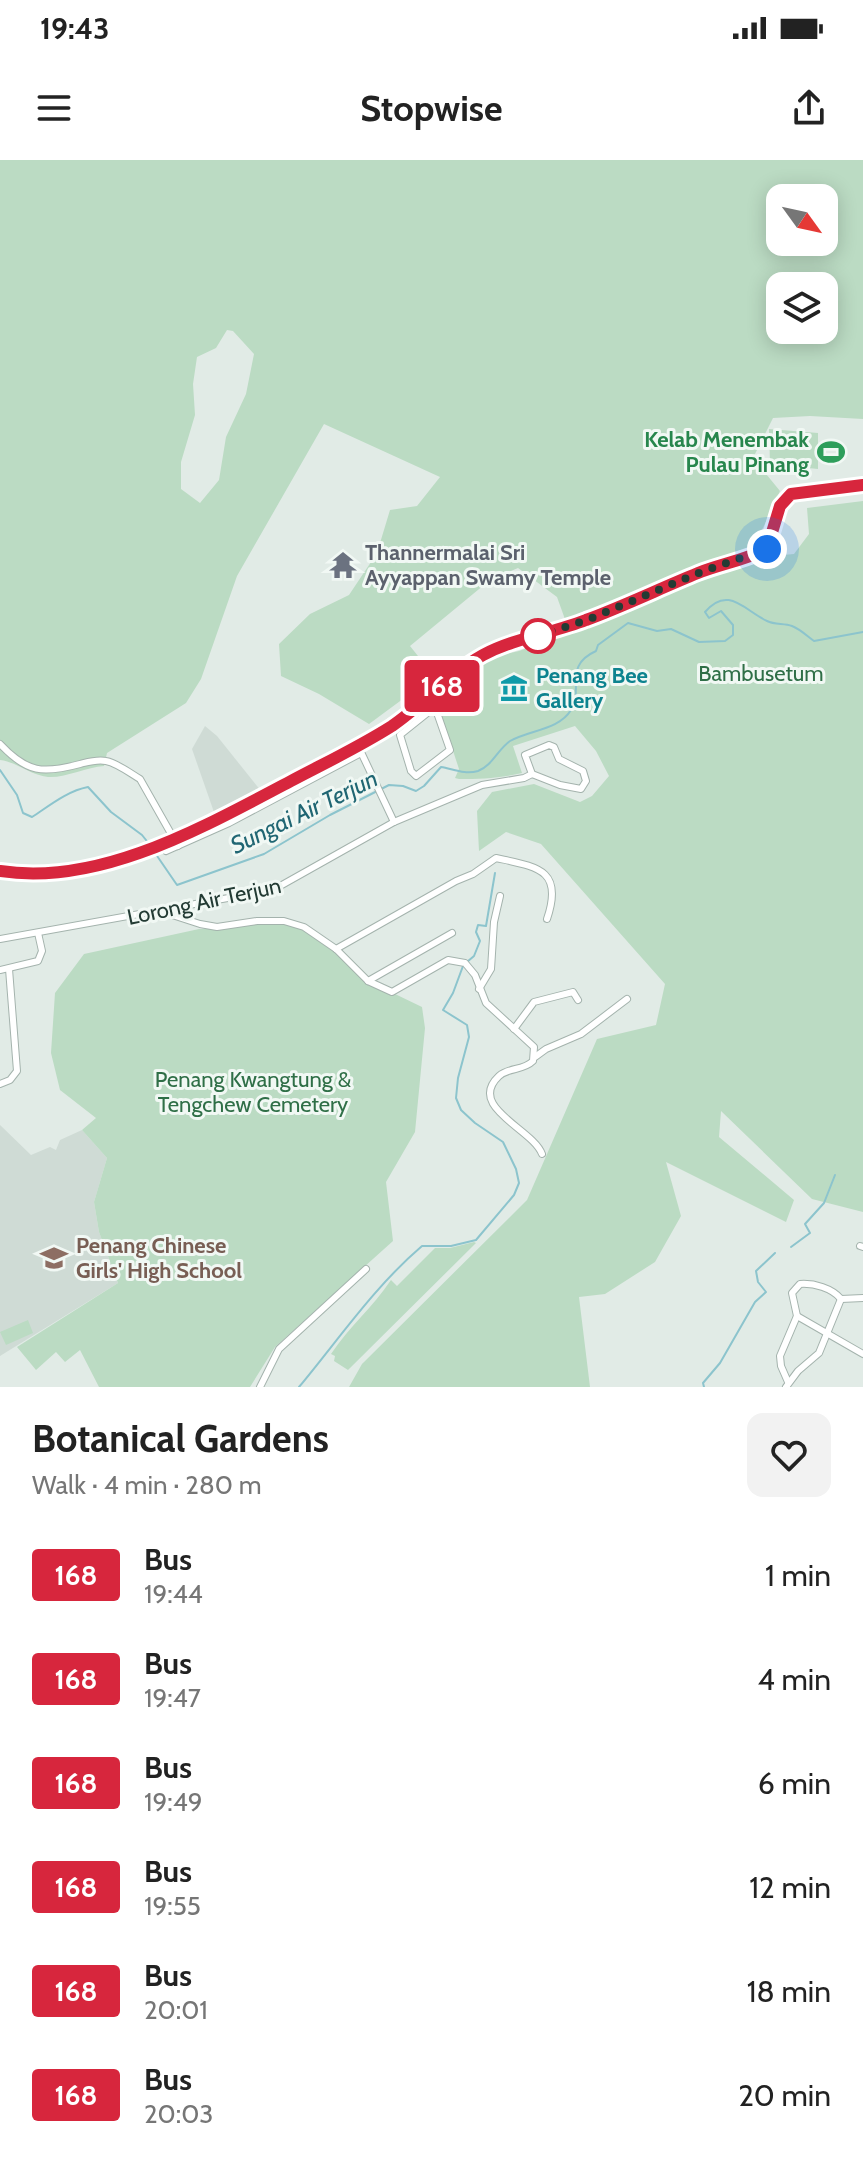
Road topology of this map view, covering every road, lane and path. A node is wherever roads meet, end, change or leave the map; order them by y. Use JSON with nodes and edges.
{"nodes":[{"id":1,"x":863,"y":485,"type":"edge"},
{"id":2,"x":428,"y":697,"type":"junction"},
{"id":3,"x":435,"y":707,"type":"junction"},
{"id":4,"x":0,"y":744,"type":"edge"},
{"id":5,"x":359,"y":750,"type":"junction"},
{"id":6,"x":532,"y":774,"type":"junction"},
{"id":7,"x":394,"y":822,"type":"junction"},
{"id":8,"x":176,"y":842,"type":"junction"},
{"id":9,"x":166,"y":851,"type":"dead end"},
{"id":10,"x":0,"y":871,"type":"edge"},
{"id":11,"x":500,"y":896,"type":"dead end"},
{"id":12,"x":163,"y":912,"type":"junction"},
{"id":13,"x":547,"y":919,"type":"dead end"},
{"id":14,"x":38,"y":933,"type":"junction"},
{"id":15,"x":452,"y":933,"type":"dead end"},
{"id":16,"x":0,"y":939,"type":"edge"},
{"id":17,"x":336,"y":949,"type":"junction"},
{"id":18,"x":9,"y":969,"type":"junction"},
{"id":19,"x":0,"y":970,"type":"edge"},
{"id":20,"x":368,"y":981,"type":"junction"},
{"id":21,"x":479,"y":989,"type":"junction"},
{"id":22,"x":627,"y":999,"type":"dead end"},
{"id":23,"x":578,"y":1000,"type":"dead end"},
{"id":24,"x":514,"y":1029,"type":"junction"},
{"id":25,"x":534,"y":1047,"type":"junction"},
{"id":26,"x":546,"y":1049,"type":"junction"},
{"id":27,"x":535,"y":1057,"type":"junction"},
{"id":28,"x":0,"y":1084,"type":"edge"},
{"id":29,"x":542,"y":1154,"type":"dead end"},
{"id":30,"x":366,"y":1269,"type":"dead end"},
{"id":31,"x":863,"y":1298,"type":"edge"},
{"id":32,"x":841,"y":1299,"type":"junction"},
{"id":33,"x":797,"y":1316,"type":"junction"},
{"id":34,"x":828,"y":1335,"type":"junction"},
{"id":35,"x":863,"y":1354,"type":"edge"},
{"id":36,"x":787,"y":1384,"type":"edge"},
{"id":37,"x":260,"y":1387,"type":"edge"}],
"edges":[{"from":1,"to":2,"type":"street"},
{"from":2,"to":3,"type":"street"},
{"from":2,"to":5,"type":"street"},
{"from":3,"to":3,"type":"street"},
{"from":4,"to":8,"type":"street"},
{"from":5,"to":7,"type":"street"},
{"from":5,"to":8,"type":"street"},
{"from":6,"to":6,"type":"street"},
{"from":6,"to":7,"type":"street","name":"Lorong Air Terjun"},
{"from":7,"to":12,"type":"street","name":"Lorong Air Terjun"},
{"from":8,"to":9,"type":"street"},
{"from":8,"to":10,"type":"street"},
{"from":11,"to":21,"type":"street"},
{"from":12,"to":14,"type":"street","name":"Lorong Air Terjun"},
{"from":12,"to":17,"type":"street"},
{"from":13,"to":17,"type":"street"},
{"from":14,"to":16,"type":"street","name":"Lorong Air Terjun"},
{"from":14,"to":18,"type":"street"},
{"from":15,"to":20,"type":"street"},
{"from":17,"to":20,"type":"street"},
{"from":18,"to":19,"type":"street"},
{"from":18,"to":28,"type":"street"},
{"from":20,"to":21,"type":"street"},
{"from":21,"to":24,"type":"street"},
{"from":22,"to":26,"type":"street"},
{"from":23,"to":24,"type":"street"},
{"from":24,"to":25,"type":"street"},
{"from":25,"to":26,"type":"street"},
{"from":25,"to":27,"type":"street"},
{"from":26,"to":27,"type":"street"},
{"from":27,"to":29,"type":"street"},
{"from":30,"to":37,"type":"street"},
{"from":31,"to":32,"type":"street"},
{"from":32,"to":33,"type":"street"},
{"from":32,"to":34,"type":"street"},
{"from":33,"to":34,"type":"street"},
{"from":33,"to":36,"type":"street"},
{"from":34,"to":35,"type":"street"},
{"from":34,"to":36,"type":"street"}]}
